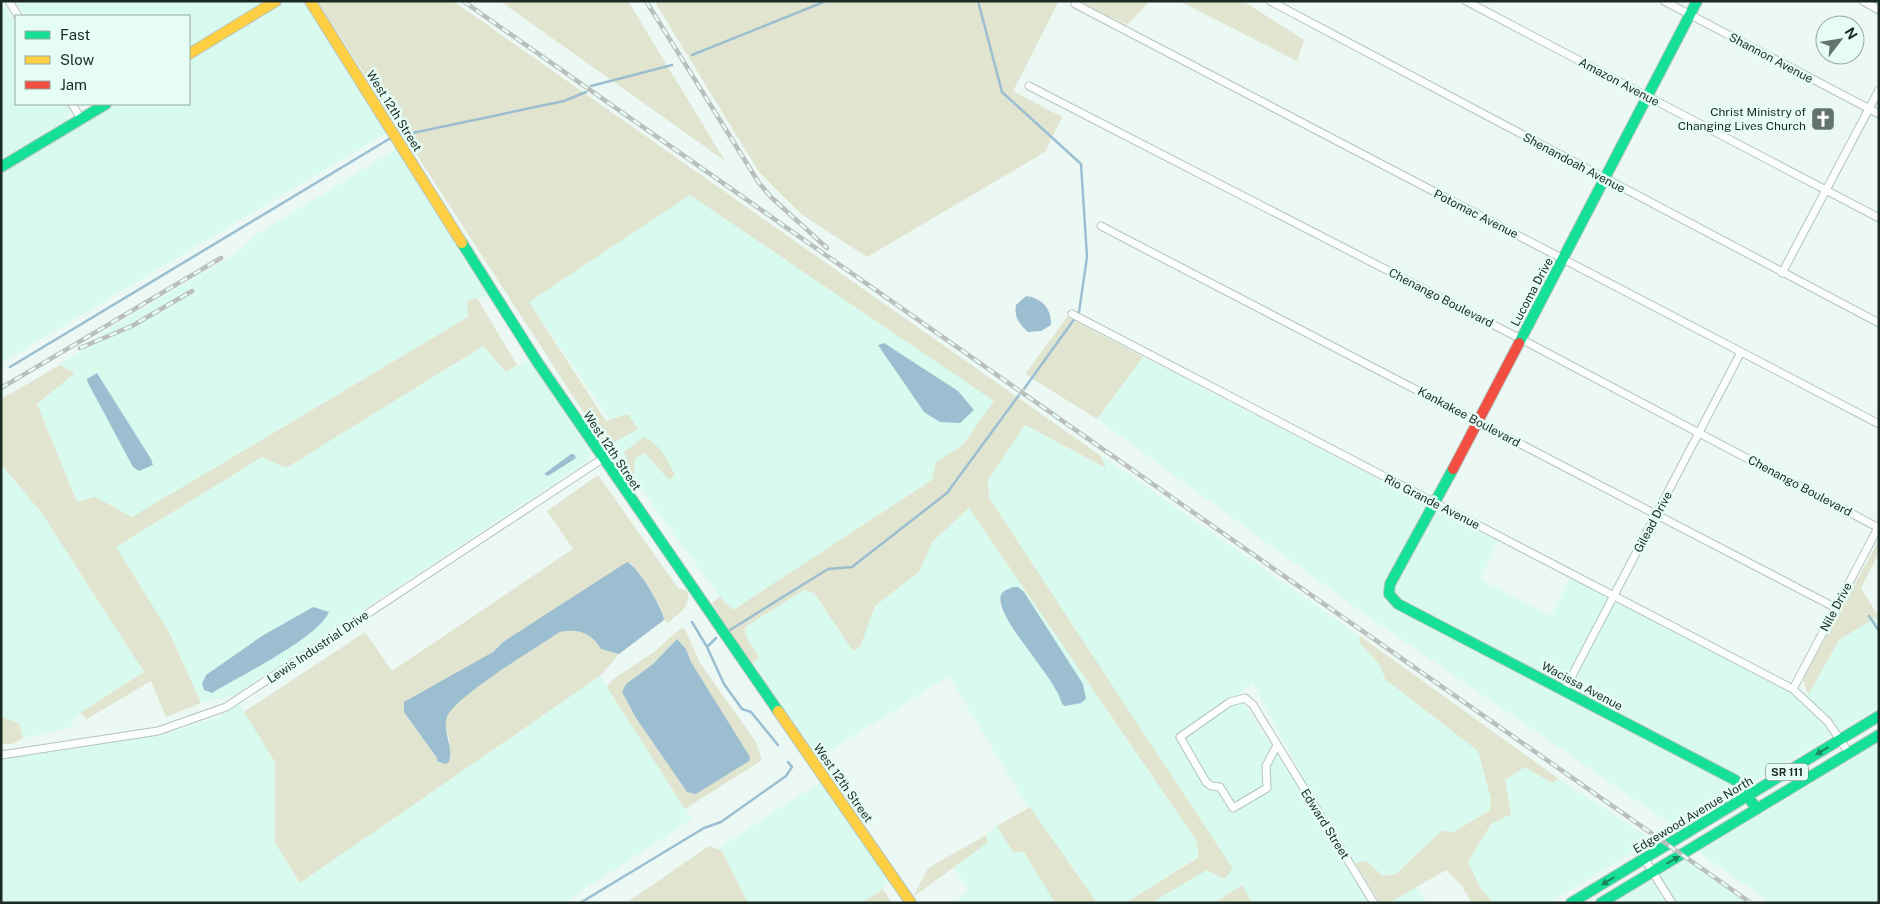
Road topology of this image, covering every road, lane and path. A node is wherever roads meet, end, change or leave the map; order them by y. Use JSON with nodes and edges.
{"nodes":[{"id":1,"x":9,"y":1,"type":"edge"},
{"id":2,"x":276,"y":1,"type":"edge"},
{"id":3,"x":310,"y":1,"type":"edge"},
{"id":4,"x":1270,"y":1,"type":"edge"},
{"id":5,"x":1466,"y":1,"type":"edge"},
{"id":6,"x":1664,"y":1,"type":"edge"},
{"id":7,"x":1697,"y":1,"type":"edge"},
{"id":8,"x":1862,"y":1,"type":"edge"},
{"id":9,"x":1074,"y":4,"type":"dead end"},
{"id":10,"x":1879,"y":10,"type":"edge"},
{"id":11,"x":17,"y":15,"type":"edge"},
{"id":12,"x":1690,"y":15,"type":"junction"},
{"id":13,"x":190,"y":53,"type":"edge"},
{"id":14,"x":1029,"y":86,"type":"dead end"},
{"id":15,"x":1879,"y":90,"type":"edge"},
{"id":16,"x":1648,"y":97,"type":"junction"},
{"id":17,"x":73,"y":105,"type":"edge"},
{"id":18,"x":104,"y":105,"type":"edge"},
{"id":19,"x":1868,"y":110,"type":"junction"},
{"id":20,"x":1879,"y":114,"type":"edge"},
{"id":21,"x":81,"y":119,"type":"junction"},
{"id":22,"x":1,"y":166,"type":"edge"},
{"id":23,"x":1605,"y":179,"type":"junction"},
{"id":24,"x":1825,"y":191,"type":"junction"},
{"id":25,"x":1879,"y":218,"type":"edge"},
{"id":26,"x":1101,"y":226,"type":"dead end"},
{"id":27,"x":1563,"y":259,"type":"junction"},
{"id":28,"x":1782,"y":273,"type":"junction"},
{"id":29,"x":1072,"y":314,"type":"dead end"},
{"id":30,"x":1879,"y":323,"type":"edge"},
{"id":31,"x":1521,"y":339,"type":"junction"},
{"id":32,"x":1741,"y":352,"type":"junction"},
{"id":33,"x":1478,"y":421,"type":"junction"},
{"id":34,"x":1879,"y":424,"type":"edge"},
{"id":35,"x":1699,"y":434,"type":"junction"},
{"id":36,"x":602,"y":459,"type":"junction"},
{"id":37,"x":1433,"y":502,"type":"junction"},
{"id":38,"x":1657,"y":515,"type":"junction"},
{"id":39,"x":1878,"y":527,"type":"edge"},
{"id":40,"x":1389,"y":594,"type":"joint"},
{"id":41,"x":1614,"y":596,"type":"junction"},
{"id":42,"x":1836,"y":608,"type":"junction"},
{"id":43,"x":1793,"y":689,"type":"junction"},
{"id":44,"x":1564,"y":690,"type":"junction"},
{"id":45,"x":1879,"y":716,"type":"edge"},
{"id":46,"x":1879,"y":735,"type":"edge"},
{"id":47,"x":1841,"y":740,"type":"junction"},
{"id":48,"x":1277,"y":745,"type":"junction"},
{"id":49,"x":1849,"y":753,"type":"junction"},
{"id":50,"x":1,"y":755,"type":"edge"},
{"id":51,"x":1749,"y":796,"type":"junction"},
{"id":52,"x":1757,"y":809,"type":"junction"},
{"id":53,"x":1644,"y":858,"type":"junction"},
{"id":54,"x":1652,"y":872,"type":"junction"},
{"id":55,"x":911,"y":903,"type":"edge"},
{"id":56,"x":1374,"y":903,"type":"edge"},
{"id":57,"x":1571,"y":903,"type":"edge"},
{"id":58,"x":1601,"y":903,"type":"edge"},
{"id":59,"x":1672,"y":903,"type":"edge"}],
"edges":[{"from":1,"to":11,"type":"street"},
{"from":2,"to":13,"type":"street"},
{"from":3,"to":36,"type":"street","name":"West 12th Street"},
{"from":4,"to":23,"type":"street","name":"Shenandoah Avenue"},
{"from":5,"to":16,"type":"street","name":"Amazon Avenue"},
{"from":6,"to":12,"type":"street","name":"Shannon Avenue"},
{"from":7,"to":12,"type":"street","name":"Lucoma Drive"},
{"from":8,"to":10,"type":"street"},
{"from":9,"to":27,"type":"street","name":"Potomac Avenue"},
{"from":12,"to":16,"type":"street","name":"Lucoma Drive"},
{"from":12,"to":19,"type":"street","name":"Shannon Avenue"},
{"from":14,"to":31,"type":"street","name":"Chenango Boulevard"},
{"from":15,"to":19,"type":"street"},
{"from":16,"to":23,"type":"street","name":"Lucoma Drive"},
{"from":16,"to":24,"type":"street","name":"Amazon Avenue"},
{"from":17,"to":21,"type":"street"},
{"from":18,"to":21,"type":"street"},
{"from":19,"to":20,"type":"street","name":"Shannon Avenue"},
{"from":19,"to":24,"type":"street"},
{"from":21,"to":22,"type":"street"},
{"from":23,"to":27,"type":"street","name":"Lucoma Drive"},
{"from":23,"to":28,"type":"street","name":"Shenandoah Avenue"},
{"from":24,"to":25,"type":"street","name":"Amazon Avenue"},
{"from":24,"to":28,"type":"street"},
{"from":26,"to":33,"type":"street","name":"Kankakee Boulevard"},
{"from":27,"to":31,"type":"street","name":"Lucoma Drive"},
{"from":27,"to":32,"type":"street","name":"Potomac Avenue"},
{"from":28,"to":30,"type":"street","name":"Shenandoah Avenue"},
{"from":29,"to":37,"type":"street","name":"Rio Grande Avenue"},
{"from":31,"to":33,"type":"street","name":"Lucoma Drive"},
{"from":31,"to":35,"type":"street","name":"Chenango Boulevard"},
{"from":32,"to":34,"type":"street","name":"Potomac Avenue"},
{"from":32,"to":35,"type":"street","name":"Gilead Drive"},
{"from":33,"to":37,"type":"street","name":"Lucoma Drive"},
{"from":33,"to":38,"type":"street","name":"Kankakee Boulevard"},
{"from":35,"to":38,"type":"street","name":"Gilead Drive"},
{"from":35,"to":39,"type":"street","name":"Chenango Boulevard"},
{"from":36,"to":50,"type":"street","name":"Lewis Industrial Drive"},
{"from":36,"to":55,"type":"street","name":"West 12th Street"},
{"from":37,"to":40,"type":"street","name":"Lucoma Drive"},
{"from":37,"to":41,"type":"street","name":"Rio Grande Avenue"},
{"from":38,"to":41,"type":"street","name":"Gilead Drive"},
{"from":38,"to":42,"type":"street","name":"Kankakee Boulevard"},
{"from":39,"to":42,"type":"street","name":"Nile Drive"},
{"from":40,"to":44,"type":"street","name":"Wacissa Avenue"},
{"from":41,"to":43,"type":"street","name":"Rio Grande Avenue"},
{"from":41,"to":44,"type":"street","name":"Gilead Drive"},
{"from":42,"to":43,"type":"street","name":"Nile Drive"},
{"from":43,"to":47,"type":"street","name":"Rio Grande Avenue"},
{"from":44,"to":51,"type":"street","name":"Wacissa Avenue"},
{"from":45,"to":47,"type":"street","name":"Edgewood Avenue North","number":"SR 111"},
{"from":46,"to":49,"type":"street","number":"SR 111"},
{"from":47,"to":49,"type":"street","name":"Rio Grande Avenue"},
{"from":47,"to":51,"type":"street","name":"Edgewood Avenue North","number":"SR 111","one_way":true},
{"from":48,"to":48,"type":"street","name":"Edward Street"},
{"from":48,"to":56,"type":"street","name":"Edward Street"},
{"from":49,"to":52,"type":"street","number":"SR 111"},
{"from":51,"to":52,"type":"street","name":"Wacissa Avenue"},
{"from":51,"to":53,"type":"street","name":"Edgewood Avenue North","number":"SR 111"},
{"from":54,"to":52,"type":"street","number":"SR 111","one_way":true},
{"from":53,"to":54,"type":"street"},
{"from":53,"to":57,"type":"street","name":"Edgewood Avenue North","number":"SR 111","one_way":true},
{"from":54,"to":58,"type":"street","number":"SR 111"},
{"from":54,"to":59,"type":"street"}]}
